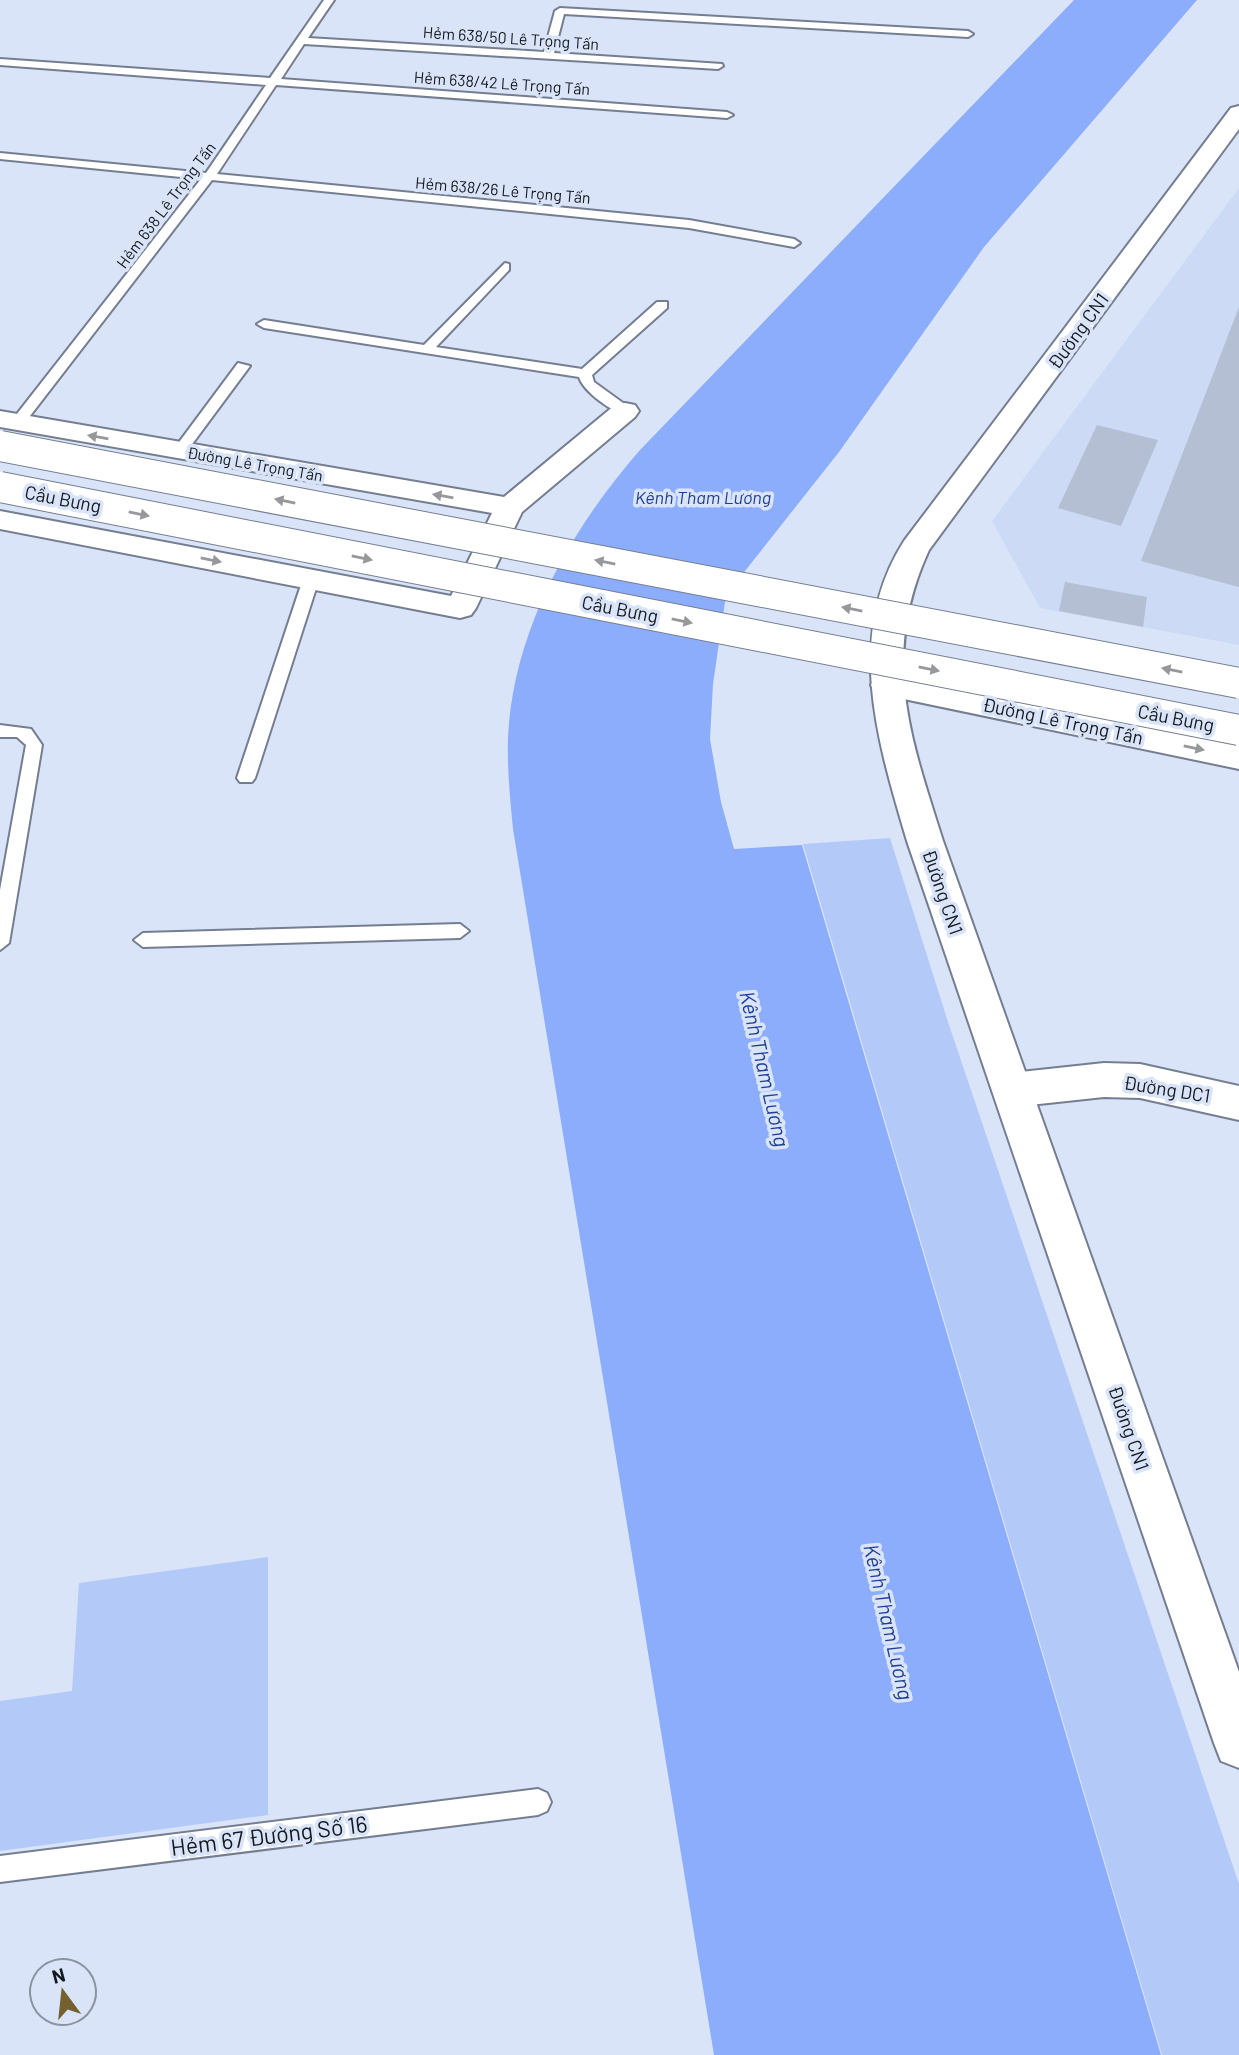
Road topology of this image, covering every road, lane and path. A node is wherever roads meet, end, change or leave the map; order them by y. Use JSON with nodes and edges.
{"nodes":[{"id":1,"x":329,"y":0,"type":"edge"},
{"id":2,"x":968,"y":34,"type":"dead end"},
{"id":3,"x":303,"y":41,"type":"junction"},
{"id":4,"x":548,"y":56,"type":"junction"},
{"id":5,"x":0,"y":62,"type":"edge"},
{"id":6,"x":718,"y":66,"type":"dead end"},
{"id":7,"x":275,"y":82,"type":"junction"},
{"id":8,"x":727,"y":115,"type":"dead end"},
{"id":9,"x":1238,"y":117,"type":"edge"},
{"id":10,"x":0,"y":156,"type":"edge"},
{"id":11,"x":208,"y":178,"type":"junction"},
{"id":12,"x":794,"y":243,"type":"dead end"},
{"id":13,"x":505,"y":267,"type":"dead end"},
{"id":14,"x":662,"y":305,"type":"dead end"},
{"id":15,"x":264,"y":324,"type":"dead end"},
{"id":16,"x":427,"y":349,"type":"junction"},
{"id":17,"x":243,"y":366,"type":"dead end"},
{"id":18,"x":585,"y":374,"type":"junction"},
{"id":19,"x":625,"y":411,"type":"joint"},
{"id":20,"x":9,"y":420,"type":"edge"},
{"id":21,"x":0,"y":446,"type":"edge"},
{"id":22,"x":180,"y":452,"type":"junction"},
{"id":23,"x":0,"y":487,"type":"edge"},
{"id":24,"x":510,"y":507,"type":"junction"},
{"id":25,"x":0,"y":520,"type":"edge"},
{"id":26,"x":311,"y":579,"type":"junction"},
{"id":27,"x":1239,"y":683,"type":"edge"},
{"id":28,"x":887,"y":685,"type":"junction"},
{"id":29,"x":1239,"y":730,"type":"edge"},
{"id":30,"x":0,"y":731,"type":"edge"},
{"id":31,"x":1239,"y":757,"type":"edge"},
{"id":32,"x":246,"y":778,"type":"dead end"},
{"id":33,"x":460,"y":930,"type":"dead end"},
{"id":34,"x":143,"y":940,"type":"dead end"},
{"id":35,"x":0,"y":943,"type":"edge"},
{"id":36,"x":1012,"y":1090,"type":"junction"},
{"id":37,"x":1239,"y":1103,"type":"edge"},
{"id":38,"x":1239,"y":1743,"type":"edge"},
{"id":39,"x":538,"y":1802,"type":"dead end"},
{"id":40,"x":0,"y":1869,"type":"edge"}],
"edges":[{"from":1,"to":3,"type":"lane","name":"Hẻm 638 Lê Trọng Tấn"},
{"from":2,"to":4,"type":"lane"},
{"from":3,"to":4,"type":"lane","name":"Hẻm 638/50 Lê Trọng Tấn"},
{"from":3,"to":7,"type":"lane","name":"Hẻm 638 Lê Trọng Tấn"},
{"from":4,"to":6,"type":"lane","name":"Hẻm 638/50 Lê Trọng Tấn"},
{"from":5,"to":7,"type":"lane","name":"Hẻm 638/42 Lê Trọng Tấn"},
{"from":7,"to":8,"type":"lane","name":"Hẻm 638/42 Lê Trọng Tấn"},
{"from":7,"to":11,"type":"lane","name":"Hẻm 638 Lê Trọng Tấn"},
{"from":9,"to":28,"type":"street","name":"Đường CN1"},
{"from":10,"to":11,"type":"lane","name":"Hẻm 638/26 Lê Trọng Tấn"},
{"from":11,"to":12,"type":"lane","name":"Hẻm 638/26 Lê Trọng Tấn"},
{"from":11,"to":20,"type":"lane","name":"Hẻm 638 Lê Trọng Tấn"},
{"from":13,"to":16,"type":"lane"},
{"from":14,"to":18,"type":"lane"},
{"from":15,"to":16,"type":"lane"},
{"from":16,"to":18,"type":"lane"},
{"from":17,"to":22,"type":"lane"},
{"from":18,"to":19,"type":"lane"},
{"from":19,"to":24,"type":"street"},
{"from":22,"to":20,"type":"street","name":"Đường Lê Trọng Tấn","one_way":true},
{"from":27,"to":21,"type":"street","name":"Cầu Bưng","one_way":true,"bridge":true},
{"from":24,"to":22,"type":"street","name":"Đường Lê Trọng Tấn","one_way":true},
{"from":23,"to":29,"type":"street","name":"Cầu Bưng","one_way":true,"bridge":true},
{"from":24,"to":26,"type":"street"},
{"from":25,"to":26,"type":"street","one_way":true},
{"from":26,"to":32,"type":"lane"},
{"from":28,"to":31,"type":"street","name":"Đường Lê Trọng Tấn","one_way":true},
{"from":28,"to":36,"type":"street","name":"Đường CN1"},
{"from":30,"to":35,"type":"lane"},
{"from":33,"to":34,"type":"lane"},
{"from":36,"to":37,"type":"street","name":"Đường DC1"},
{"from":36,"to":38,"type":"street","name":"Đường CN1"},
{"from":39,"to":40,"type":"lane","name":"Hẻm 67 Đường Số 16"}]}
